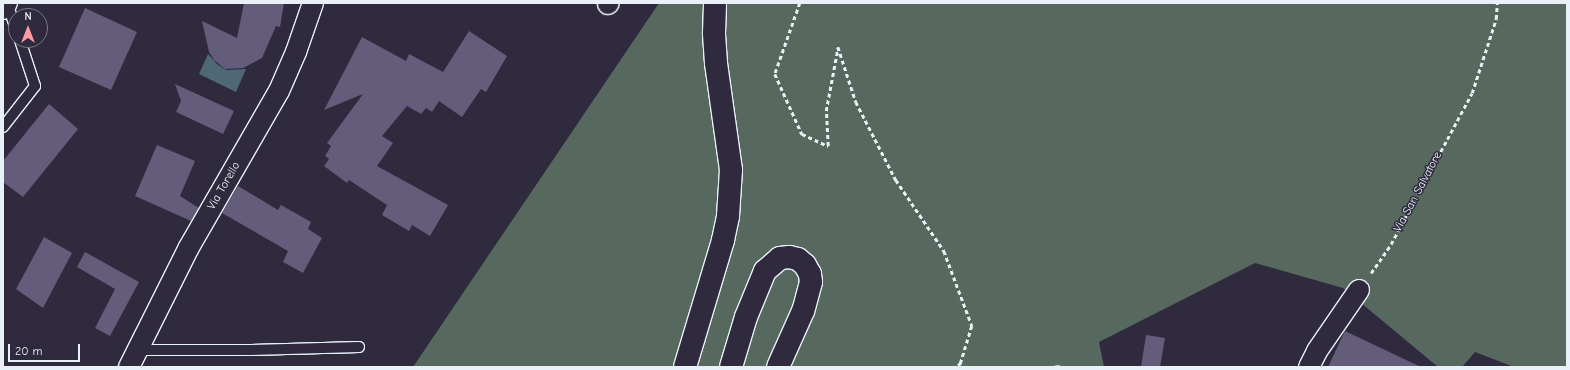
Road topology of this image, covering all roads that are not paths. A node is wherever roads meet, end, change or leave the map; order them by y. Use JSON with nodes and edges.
{"nodes":[{"id":1,"x":7,"y":3,"type":"edge"},
{"id":2,"x":313,"y":3,"type":"edge"},
{"id":3,"x":715,"y":3,"type":"edge"},
{"id":4,"x":3,"y":9,"type":"edge"},
{"id":5,"x":23,"y":48,"type":"edge"},
{"id":6,"x":3,"y":127,"type":"edge"},
{"id":7,"x":1359,"y":290,"type":"road end"},
{"id":8,"x":359,"y":347,"type":"dead end"},
{"id":9,"x":132,"y":359,"type":"edge"},
{"id":10,"x":685,"y":367,"type":"edge"},
{"id":11,"x":731,"y":367,"type":"edge"},
{"id":12,"x":778,"y":367,"type":"edge"},
{"id":13,"x":1308,"y":367,"type":"edge"}],
"edges":[{"from":1,"to":4,"type":"street"},
{"from":2,"to":9,"type":"street","name":"Via Torello"},
{"from":3,"to":10,"type":"street"},
{"from":5,"to":6,"type":"lane"},
{"from":7,"to":13,"type":"street"},
{"from":8,"to":9,"type":"lane"},
{"from":11,"to":12,"type":"street"}]}
